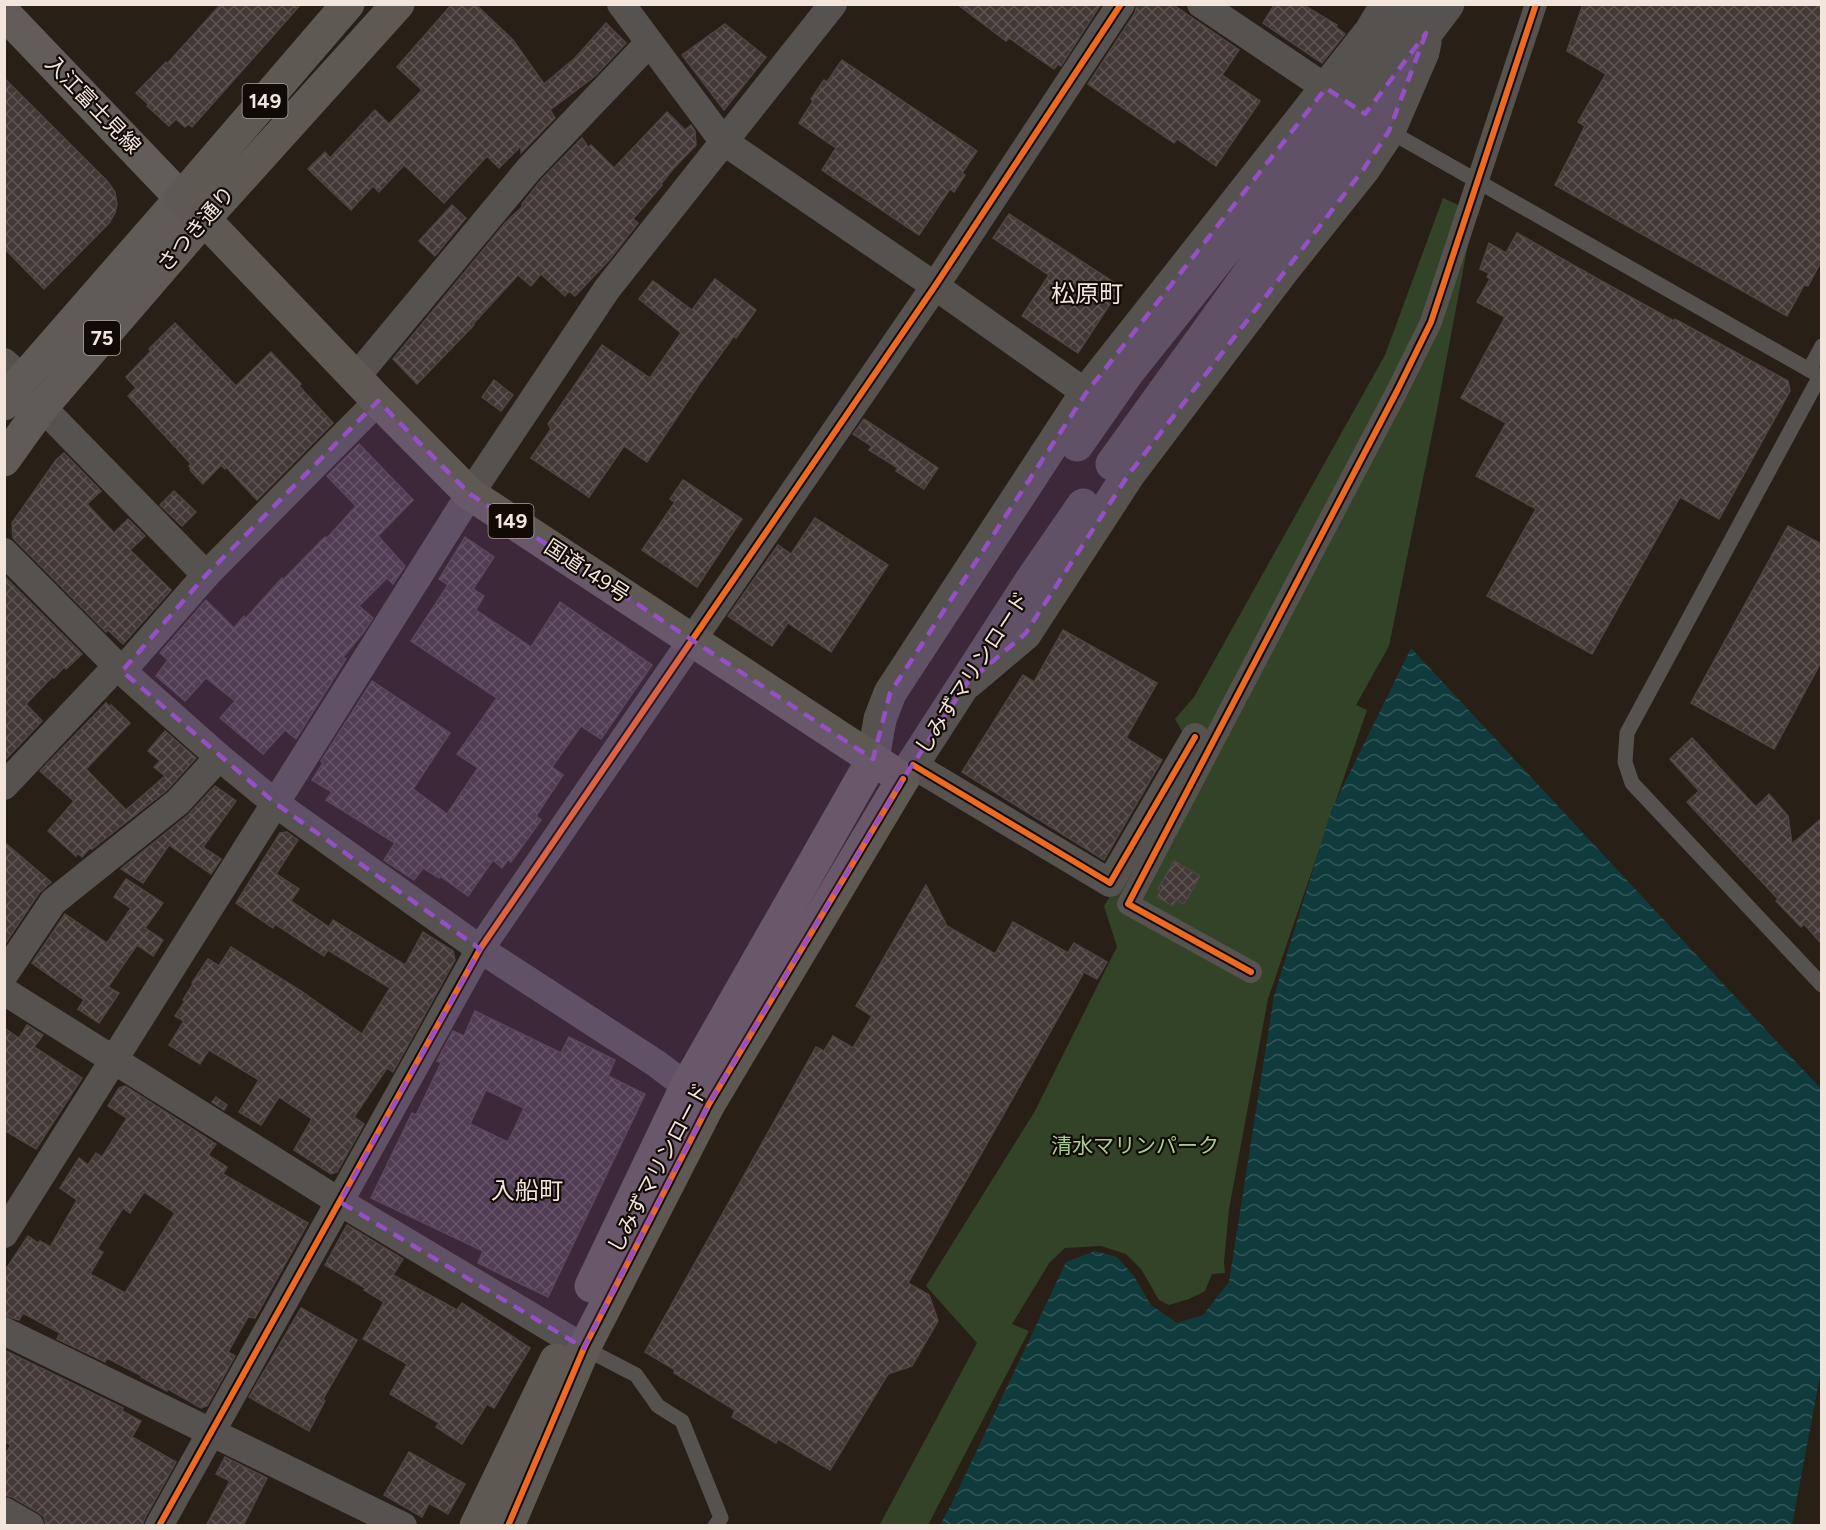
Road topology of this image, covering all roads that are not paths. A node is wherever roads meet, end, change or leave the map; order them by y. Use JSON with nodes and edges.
{"nodes":[{"id":1,"x":15,"y":4,"type":"edge"},
{"id":2,"x":348,"y":4,"type":"edge"},
{"id":3,"x":398,"y":4,"type":"edge"},
{"id":4,"x":621,"y":4,"type":"edge"},
{"id":5,"x":833,"y":4,"type":"edge"},
{"id":6,"x":1121,"y":4,"type":"edge"},
{"id":7,"x":1201,"y":4,"type":"edge"},
{"id":8,"x":1387,"y":4,"type":"edge"},
{"id":9,"x":1413,"y":4,"type":"edge"},
{"id":10,"x":1432,"y":4,"type":"edge"},
{"id":11,"x":1448,"y":4,"type":"edge"},
{"id":12,"x":1536,"y":4,"type":"edge"},
{"id":13,"x":5,"y":13,"type":"edge"},
{"id":14,"x":649,"y":43,"type":"junction"},
{"id":15,"x":1326,"y":88,"type":"junction"},
{"id":16,"x":1389,"y":131,"type":"junction"},
{"id":17,"x":723,"y":141,"type":"junction"},
{"id":18,"x":1478,"y":182,"type":"junction"},
{"id":19,"x":192,"y":208,"type":"junction"},
{"id":20,"x":934,"y":286,"type":"junction"},
{"id":21,"x":1821,"y":346,"type":"edge"},
{"id":22,"x":1809,"y":370,"type":"junction"},
{"id":23,"x":356,"y":377,"type":"junction"},
{"id":24,"x":10,"y":382,"type":"edge"},
{"id":25,"x":1086,"y":393,"type":"junction"},
{"id":26,"x":378,"y":401,"type":"junction"},
{"id":27,"x":42,"y":407,"type":"junction"},
{"id":28,"x":4,"y":460,"type":"edge"},
{"id":29,"x":470,"y":494,"type":"junction"},
{"id":30,"x":4,"y":552,"type":"edge"},
{"id":31,"x":206,"y":575,"type":"junction"},
{"id":32,"x":691,"y":640,"type":"junction"},
{"id":33,"x":120,"y":668,"type":"junction"},
{"id":34,"x":967,"y":682,"type":"junction"},
{"id":35,"x":1195,"y":737,"type":"dead end"},
{"id":36,"x":219,"y":758,"type":"junction"},
{"id":37,"x":873,"y":759,"type":"junction"},
{"id":38,"x":908,"y":772,"type":"junction"},
{"id":39,"x":4,"y":786,"type":"edge"},
{"id":40,"x":275,"y":803,"type":"junction"},
{"id":41,"x":480,"y":949,"type":"junction"},
{"id":42,"x":1251,"y":972,"type":"dead end"},
{"id":43,"x":4,"y":975,"type":"edge"},
{"id":44,"x":1821,"y":985,"type":"edge"},
{"id":45,"x":4,"y":991,"type":"edge"},
{"id":46,"x":115,"y":1061,"type":"junction"},
{"id":47,"x":698,"y":1096,"type":"junction"},
{"id":48,"x":340,"y":1202,"type":"junction"},
{"id":49,"x":4,"y":1234,"type":"edge"},
{"id":50,"x":4,"y":1331,"type":"edge"},
{"id":51,"x":575,"y":1342,"type":"junction"},
{"id":52,"x":211,"y":1433,"type":"junction"},
{"id":53,"x":4,"y":1511,"type":"edge"},
{"id":54,"x":30,"y":1526,"type":"edge"},
{"id":55,"x":159,"y":1526,"type":"edge"},
{"id":56,"x":403,"y":1526,"type":"edge"},
{"id":57,"x":476,"y":1526,"type":"edge"},
{"id":58,"x":508,"y":1526,"type":"edge"},
{"id":59,"x":715,"y":1526,"type":"edge"}],
"edges":[{"from":1,"to":13,"type":"street"},
{"from":2,"to":19,"type":"highway","name":"さつき通り","number":"149"},
{"from":3,"to":19,"type":"highway","name":"さつき通り","number":"149"},
{"from":4,"to":14,"type":"street"},
{"from":5,"to":17,"type":"street"},
{"from":6,"to":20,"type":"street"},
{"from":7,"to":15,"type":"street"},
{"from":8,"to":15,"type":"street"},
{"from":9,"to":37,"type":"street","name":"しみずマリンロード","bridge":true},
{"from":10,"to":16,"type":"street"},
{"from":11,"to":34,"type":"street","name":"しみずマリンロード","bridge":true},
{"from":12,"to":18,"type":"street"},
{"from":13,"to":19,"type":"main road","name":"入江富士見線"},
{"from":14,"to":17,"type":"street"},
{"from":14,"to":23,"type":"street"},
{"from":15,"to":16,"type":"street"},
{"from":15,"to":25,"type":"street"},
{"from":16,"to":18,"type":"lane"},
{"from":16,"to":34,"type":"street"},
{"from":17,"to":20,"type":"street"},
{"from":17,"to":29,"type":"street"},
{"from":18,"to":22,"type":"lane"},
{"from":18,"to":42,"type":"street"},
{"from":19,"to":23,"type":"highway","name":"国道149号","number":"149"},
{"from":19,"to":24,"type":"main road","name":"さつき通り","number":"75"},
{"from":19,"to":27,"type":"main road","name":"さつき通り","number":"75"},
{"from":20,"to":25,"type":"street"},
{"from":20,"to":32,"type":"street"},
{"from":21,"to":22,"type":"lane"},
{"from":22,"to":44,"type":"lane"},
{"from":23,"to":26,"type":"highway","name":"国道149号","number":"149"},
{"from":25,"to":37,"type":"street"},
{"from":26,"to":29,"type":"highway","name":"国道149号","number":"149"},
{"from":26,"to":31,"type":"street"},
{"from":27,"to":28,"type":"main road","name":"さつき通り","number":"75"},
{"from":27,"to":31,"type":"street"},
{"from":29,"to":32,"type":"highway","name":"国道149号","number":"149"},
{"from":29,"to":40,"type":"street"},
{"from":30,"to":33,"type":"street"},
{"from":31,"to":33,"type":"street"},
{"from":32,"to":37,"type":"highway","name":"国道149号","number":"149"},
{"from":32,"to":41,"type":"street"},
{"from":33,"to":36,"type":"street"},
{"from":33,"to":39,"type":"street"},
{"from":34,"to":38,"type":"street","name":"しみずマリンロード"},
{"from":35,"to":38,"type":"street"},
{"from":36,"to":40,"type":"street"},
{"from":36,"to":43,"type":"street"},
{"from":37,"to":38,"type":"highway","name":"国道149号","number":"149"},
{"from":37,"to":47,"type":"highway"},
{"from":38,"to":47,"type":"highway","name":"しみずマリンロード"},
{"from":40,"to":41,"type":"street"},
{"from":40,"to":46,"type":"street"},
{"from":41,"to":47,"type":"street"},
{"from":41,"to":48,"type":"street"},
{"from":45,"to":46,"type":"street"},
{"from":46,"to":48,"type":"street"},
{"from":46,"to":49,"type":"street"},
{"from":47,"to":51,"type":"highway","name":"しみずマリンロード"},
{"from":48,"to":51,"type":"street"},
{"from":48,"to":52,"type":"street"},
{"from":50,"to":52,"type":"street"},
{"from":51,"to":57,"type":"highway","name":"しみずマリンロード"},
{"from":51,"to":58,"type":"highway","name":"しみずマリンロード"},
{"from":51,"to":59,"type":"lane"},
{"from":52,"to":55,"type":"street"},
{"from":52,"to":56,"type":"street"},
{"from":53,"to":54,"type":"street"}]}
